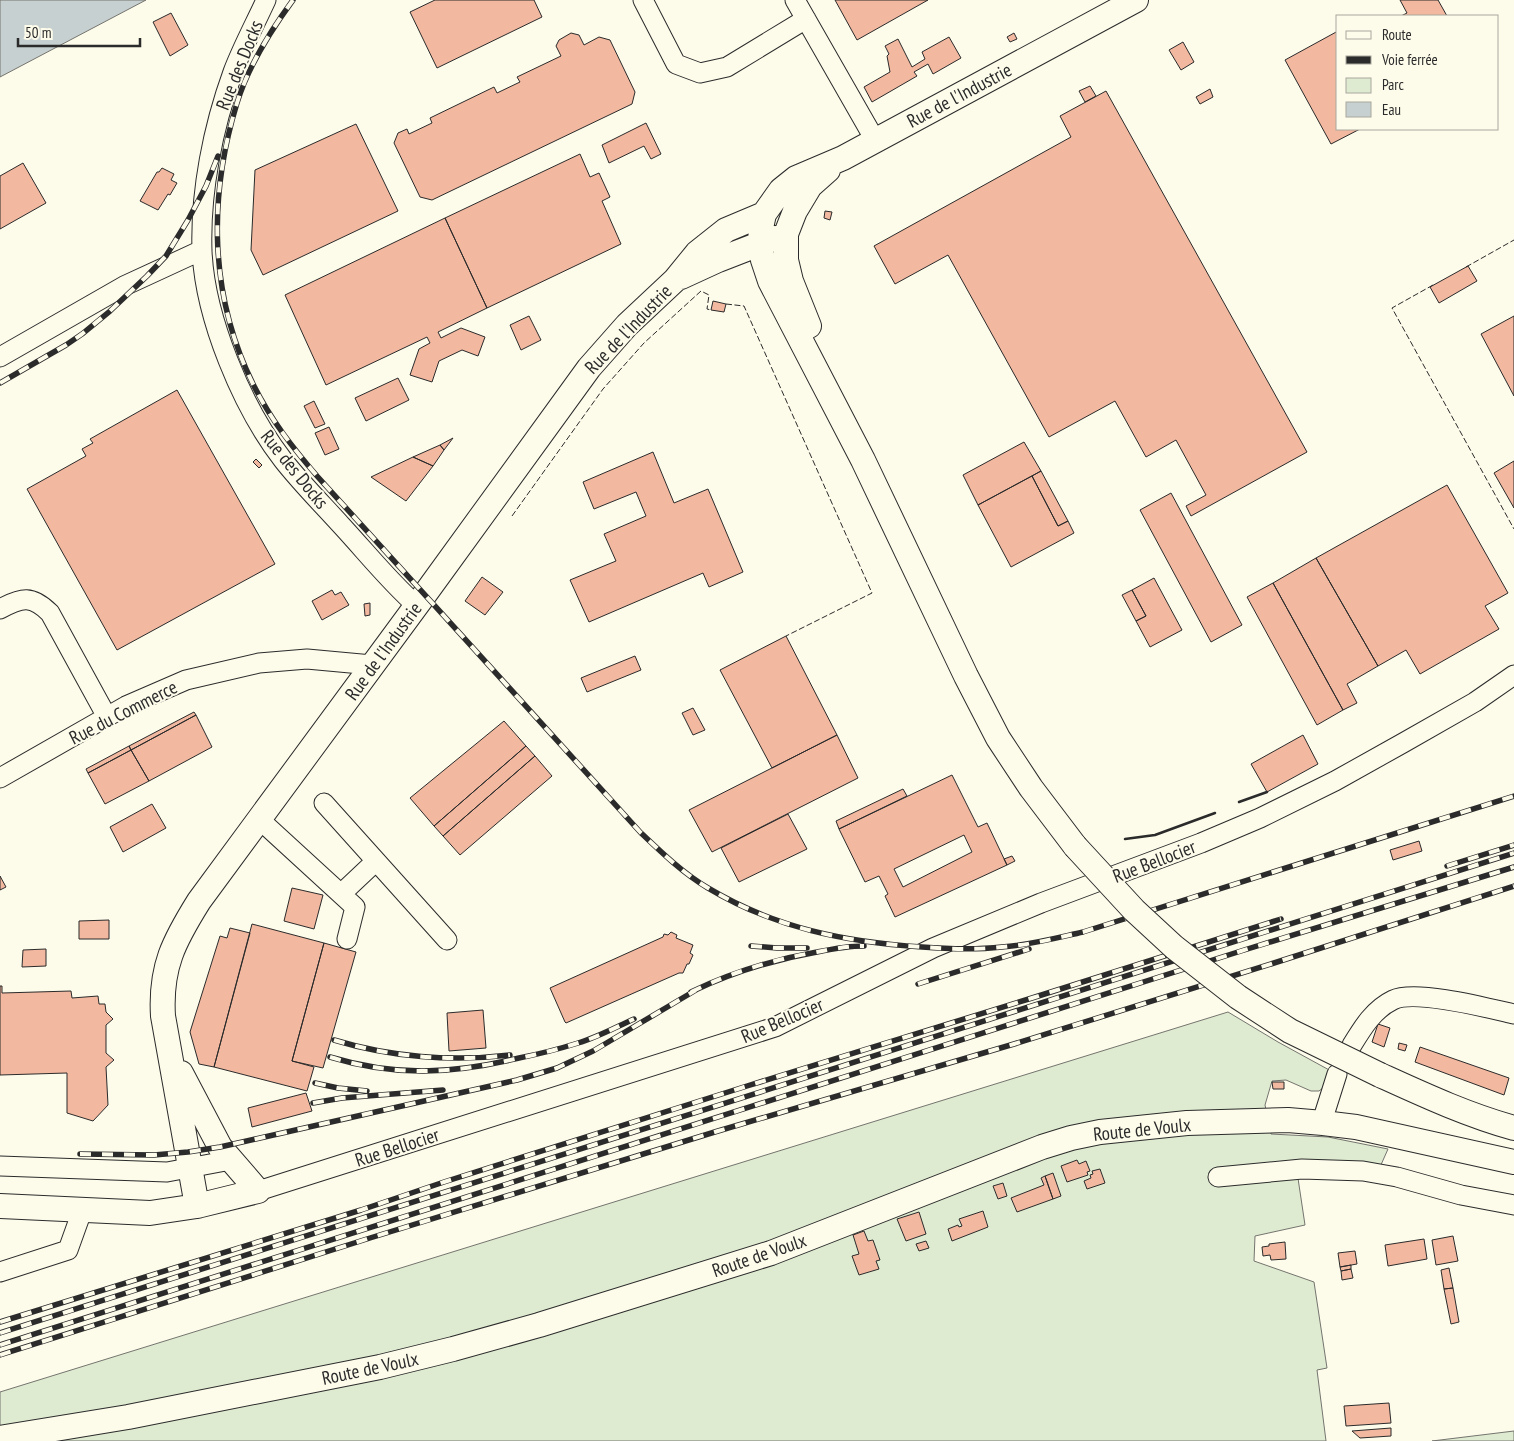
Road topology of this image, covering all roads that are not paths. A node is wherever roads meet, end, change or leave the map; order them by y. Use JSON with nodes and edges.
{"nodes":[{"id":1,"x":266,"y":0,"type":"edge"},
{"id":2,"x":643,"y":0,"type":"edge"},
{"id":3,"x":795,"y":0,"type":"edge"},
{"id":4,"x":1136,"y":0,"type":"edge"},
{"id":5,"x":806,"y":19,"type":"junction"},
{"id":6,"x":875,"y":140,"type":"junction"},
{"id":7,"x":843,"y":158,"type":"junction"},
{"id":8,"x":757,"y":227,"type":"junction"},
{"id":9,"x":786,"y":234,"type":"junction"},
{"id":10,"x":202,"y":250,"type":"junction"},
{"id":11,"x":718,"y":260,"type":"junction"},
{"id":12,"x":675,"y":280,"type":"junction"},
{"id":13,"x":770,"y":281,"type":"junction"},
{"id":14,"x":0,"y":357,"type":"edge"},
{"id":15,"x":863,"y":460,"type":"junction"},
{"id":16,"x":416,"y":605,"type":"junction"},
{"id":17,"x":0,"y":609,"type":"edge"},
{"id":18,"x":372,"y":665,"type":"junction"},
{"id":19,"x":1514,"y":675,"type":"edge"},
{"id":20,"x":106,"y":717,"type":"junction"},
{"id":21,"x":0,"y":778,"type":"edge"},
{"id":22,"x":324,"y":803,"type":"dead end"},
{"id":23,"x":259,"y":819,"type":"junction"},
{"id":24,"x":376,"y":861,"type":"junction"},
{"id":25,"x":341,"y":894,"type":"junction"},
{"id":26,"x":347,"y":940,"type":"dead end"},
{"id":27,"x":447,"y":940,"type":"dead end"},
{"id":28,"x":1514,"y":1014,"type":"edge"},
{"id":29,"x":1352,"y":1045,"type":"dead end"},
{"id":30,"x":170,"y":1054,"type":"junction"},
{"id":31,"x":1337,"y":1074,"type":"dead end"},
{"id":32,"x":1323,"y":1123,"type":"junction"},
{"id":33,"x":1514,"y":1128,"type":"edge"},
{"id":34,"x":231,"y":1160,"type":"junction"},
{"id":35,"x":1514,"y":1162,"type":"edge"},
{"id":36,"x":0,"y":1166,"type":"edge"},
{"id":37,"x":191,"y":1168,"type":"junction"},
{"id":38,"x":1218,"y":1177,"type":"dead end"},
{"id":39,"x":258,"y":1191,"type":"junction"},
{"id":40,"x":1514,"y":1205,"type":"edge"},
{"id":41,"x":0,"y":1206,"type":"edge"},
{"id":42,"x":197,"y":1206,"type":"junction"},
{"id":43,"x":82,"y":1211,"type":"junction"},
{"id":44,"x":0,"y":1272,"type":"edge"},
{"id":45,"x":0,"y":1438,"type":"edge"}],
"edges":[{"from":1,"to":10,"type":"street","name":"Rue des Docks"},
{"from":2,"to":5,"type":"street"},
{"from":3,"to":5,"type":"street"},
{"from":4,"to":6,"type":"main road","name":"Rue de l'Industrie"},
{"from":5,"to":6,"type":"street"},
{"from":6,"to":7,"type":"main road","name":"Rue de l'Industrie"},
{"from":7,"to":8,"type":"main road","name":"Rue de l'Industrie"},
{"from":7,"to":9,"type":"main road"},
{"from":8,"to":9,"type":"main road"},
{"from":8,"to":11,"type":"main road"},
{"from":8,"to":12,"type":"main road"},
{"from":8,"to":13,"type":"main road"},
{"from":9,"to":15,"type":"main road"},
{"from":10,"to":14,"type":"street"},
{"from":10,"to":16,"type":"street","name":"Rue des Docks"},
{"from":11,"to":12,"type":"main road"},
{"from":11,"to":13,"type":"main road"},
{"from":12,"to":16,"type":"main road","name":"Rue de l'Industrie"},
{"from":13,"to":15,"type":"main road"},
{"from":15,"to":33,"type":"main road","bridge":true},
{"from":16,"to":18,"type":"main road","name":"Rue de l'Industrie"},
{"from":17,"to":20,"type":"street"},
{"from":18,"to":20,"type":"street","name":"Rue du Commerce"},
{"from":18,"to":23,"type":"main road","name":"Rue de l'Industrie"},
{"from":19,"to":39,"type":"street","name":"Rue Bellocier"},
{"from":20,"to":21,"type":"street","name":"Rue du Commerce"},
{"from":22,"to":24,"type":"street"},
{"from":23,"to":25,"type":"street"},
{"from":23,"to":30,"type":"main road","name":"Rue de l'Industrie"},
{"from":24,"to":25,"type":"street"},
{"from":24,"to":27,"type":"street"},
{"from":25,"to":26,"type":"street"},
{"from":28,"to":29,"type":"street"},
{"from":30,"to":34,"type":"main road"},
{"from":30,"to":37,"type":"main road","name":"Rue de l'Industrie"},
{"from":31,"to":32,"type":"street"},
{"from":32,"to":35,"type":"main road","name":"Route de Voulx"},
{"from":32,"to":45,"type":"main road","name":"Route de Voulx"},
{"from":34,"to":37,"type":"street"},
{"from":34,"to":39,"type":"main road"},
{"from":36,"to":37,"type":"street"},
{"from":37,"to":42,"type":"main road","name":"Rue de l'Industrie"},
{"from":38,"to":40,"type":"street"},
{"from":39,"to":42,"type":"main road","name":"Rue Bellocier"},
{"from":41,"to":43,"type":"main road","name":"Rue Bellocier"},
{"from":42,"to":43,"type":"main road","name":"Rue Bellocier"},
{"from":43,"to":44,"type":"street"}]}
